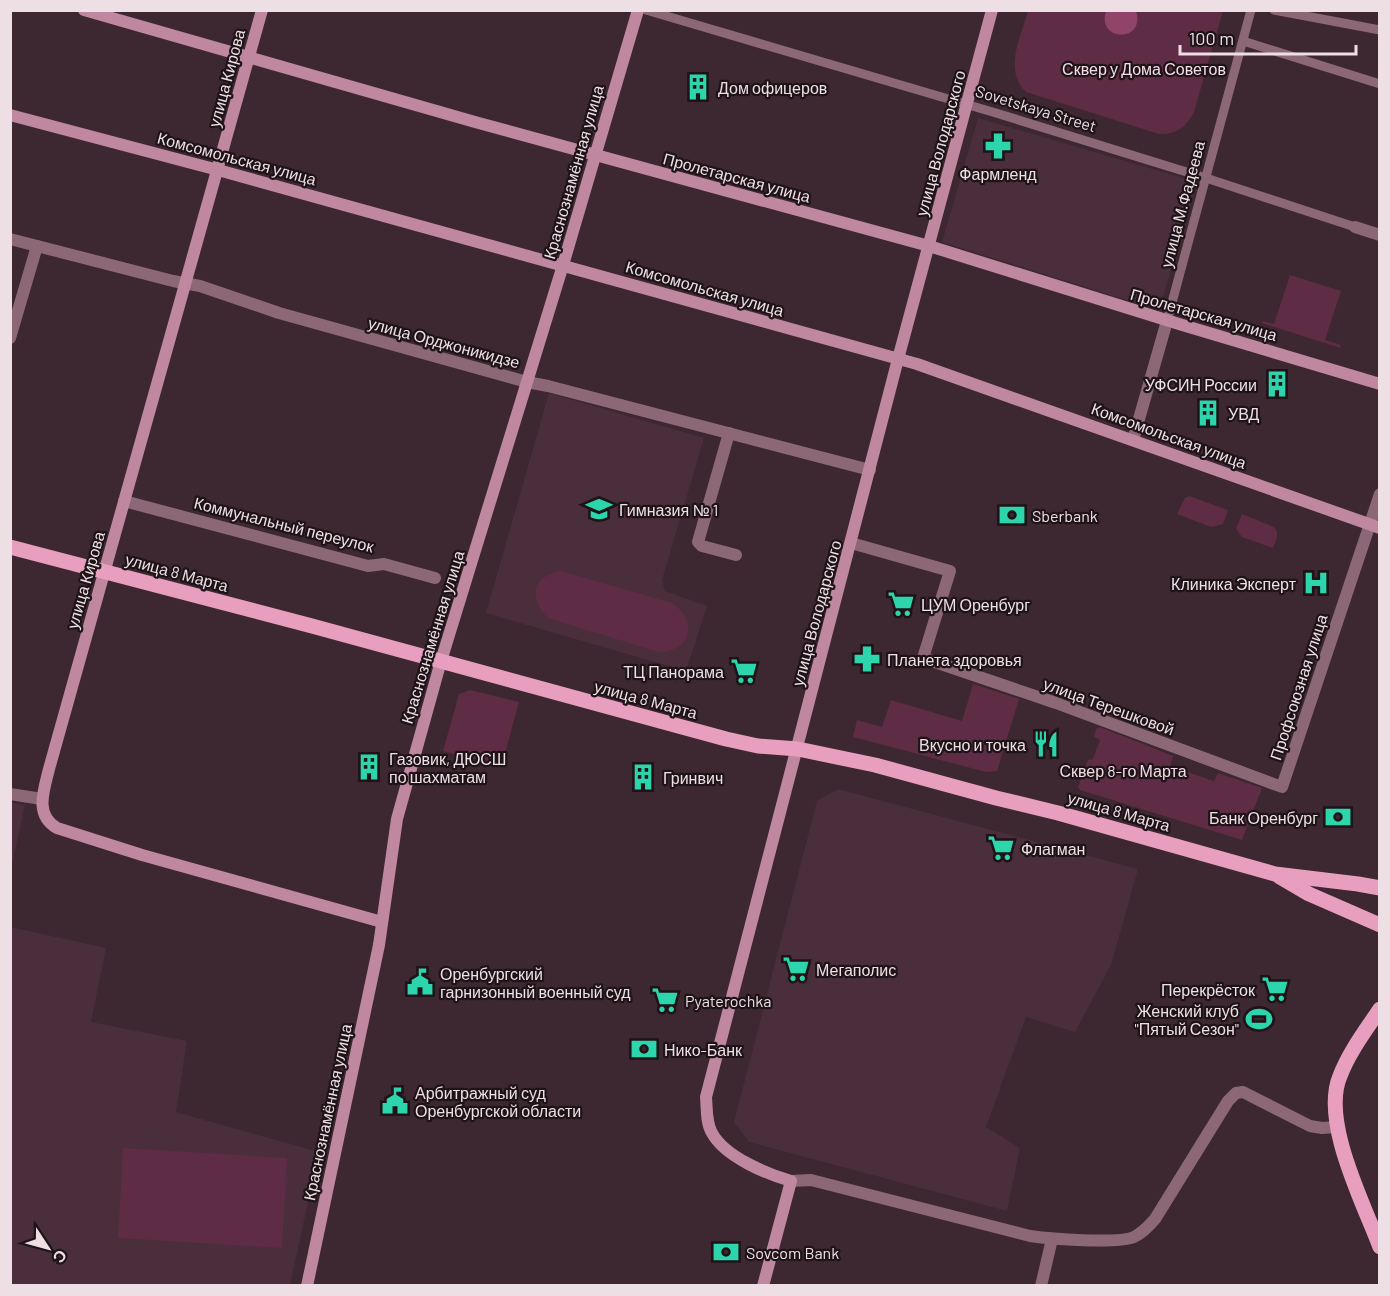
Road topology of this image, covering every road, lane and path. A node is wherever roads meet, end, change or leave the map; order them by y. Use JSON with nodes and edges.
{"nodes":[{"id":1,"x":84,"y":10,"type":"edge"},
{"id":2,"x":262,"y":10,"type":"edge"},
{"id":3,"x":638,"y":10,"type":"edge"},
{"id":4,"x":646,"y":10,"type":"edge"},
{"id":5,"x":992,"y":10,"type":"edge"},
{"id":6,"x":1251,"y":10,"type":"edge"},
{"id":7,"x":1274,"y":10,"type":"edge"},
{"id":8,"x":1380,"y":30,"type":"edge"},
{"id":9,"x":1243,"y":41,"type":"junction"},
{"id":10,"x":249,"y":57,"type":"junction"},
{"id":11,"x":1380,"y":84,"type":"edge"},
{"id":12,"x":967,"y":105,"type":"junction"},
{"id":13,"x":10,"y":116,"type":"edge"},
{"id":14,"x":595,"y":155,"type":"junction"},
{"id":15,"x":218,"y":170,"type":"junction"},
{"id":16,"x":1206,"y":178,"type":"junction"},
{"id":17,"x":1355,"y":227,"type":"joint"},
{"id":18,"x":1380,"y":235,"type":"edge"},
{"id":19,"x":10,"y":239,"type":"edge"},
{"id":20,"x":37,"y":246,"type":"junction"},
{"id":21,"x":929,"y":246,"type":"junction"},
{"id":22,"x":563,"y":265,"type":"junction"},
{"id":23,"x":186,"y":283,"type":"junction"},
{"id":24,"x":1167,"y":321,"type":"junction"},
{"id":25,"x":10,"y":338,"type":"edge"},
{"id":26,"x":898,"y":359,"type":"junction"},
{"id":27,"x":527,"y":382,"type":"junction"},
{"id":28,"x":1380,"y":384,"type":"edge"},
{"id":29,"x":729,"y":433,"type":"junction"},
{"id":30,"x":1133,"y":440,"type":"junction"},
{"id":31,"x":870,"y":470,"type":"junction"},
{"id":32,"x":1380,"y":494,"type":"edge"},
{"id":33,"x":124,"y":501,"type":"junction"},
{"id":34,"x":1375,"y":526,"type":"edge"},
{"id":35,"x":851,"y":543,"type":"junction"},
{"id":36,"x":10,"y":547,"type":"edge"},
{"id":37,"x":736,"y":555,"type":"dead end"},
{"id":38,"x":105,"y":571,"type":"junction"},
{"id":39,"x":435,"y":578,"type":"dead end"},
{"id":40,"x":441,"y":661,"type":"junction"},
{"id":41,"x":798,"y":749,"type":"junction"},
{"id":42,"x":1282,"y":787,"type":"joint"},
{"id":43,"x":10,"y":794,"type":"edge"},
{"id":44,"x":42,"y":799,"type":"junction"},
{"id":45,"x":1275,"y":874,"type":"junction"},
{"id":46,"x":1380,"y":888,"type":"edge"},
{"id":47,"x":382,"y":922,"type":"junction"},
{"id":48,"x":1380,"y":925,"type":"edge"},
{"id":49,"x":1380,"y":1009,"type":"edge"},
{"id":50,"x":1336,"y":1126,"type":"junction"},
{"id":51,"x":791,"y":1181,"type":"junction"},
{"id":52,"x":1052,"y":1239,"type":"junction"},
{"id":53,"x":1380,"y":1247,"type":"edge"},
{"id":54,"x":307,"y":1286,"type":"edge"},
{"id":55,"x":764,"y":1286,"type":"edge"},
{"id":56,"x":1041,"y":1286,"type":"edge"}],
"edges":[{"from":1,"to":10,"type":"main road","name":"Пролетарская улица"},
{"from":2,"to":10,"type":"main road","name":"улица Кирова"},
{"from":3,"to":14,"type":"main road","name":"Краснознамённая улица"},
{"from":4,"to":12,"type":"street","name":"Sovetskaya Street"},
{"from":5,"to":12,"type":"main road","name":"улица Володарского"},
{"from":6,"to":9,"type":"street","name":"улица М.Фадеева"},
{"from":7,"to":8,"type":"street"},
{"from":9,"to":11,"type":"street"},
{"from":9,"to":16,"type":"street","name":"улица М.Фадеева"},
{"from":10,"to":14,"type":"main road","name":"Пролетарская улица"},
{"from":10,"to":15,"type":"main road","name":"улица Кирова"},
{"from":12,"to":16,"type":"street","name":"Sovetskaya Street"},
{"from":12,"to":21,"type":"main road","name":"улица Володарского"},
{"from":13,"to":15,"type":"main road","name":"Комсомольская улица"},
{"from":14,"to":21,"type":"main road","name":"Пролетарская улица"},
{"from":14,"to":22,"type":"main road","name":"Краснознамённая улица"},
{"from":15,"to":22,"type":"main road","name":"Комсомольская улица"},
{"from":15,"to":23,"type":"main road","name":"улица Кирова"},
{"from":16,"to":17,"type":"street","name":"Sovetskaya Street"},
{"from":16,"to":24,"type":"street","name":"улица М.Фадеева"},
{"from":17,"to":18,"type":"street","name":"Sovetskaya Street"},
{"from":19,"to":20,"type":"street","name":"улица Орджоникидзе"},
{"from":20,"to":23,"type":"street","name":"улица Орджоникидзе"},
{"from":20,"to":25,"type":"street"},
{"from":21,"to":24,"type":"main road","name":"Пролетарская улица"},
{"from":21,"to":26,"type":"main road","name":"улица Володарского"},
{"from":22,"to":26,"type":"main road","name":"Комсомольская улица"},
{"from":22,"to":27,"type":"main road","name":"Краснознамённая улица"},
{"from":23,"to":27,"type":"street","name":"улица Орджоникидзе"},
{"from":23,"to":33,"type":"main road","name":"улица Кирова"},
{"from":24,"to":28,"type":"main road","name":"Пролетарская улица"},
{"from":24,"to":30,"type":"street","name":"улица М.Фадеева"},
{"from":26,"to":30,"type":"main road","name":"Комсомольская улица"},
{"from":26,"to":31,"type":"main road","name":"улица Володарского"},
{"from":27,"to":29,"type":"street","name":"улица Орджоникидзе"},
{"from":27,"to":40,"type":"main road","name":"Краснознамённая улица"},
{"from":29,"to":31,"type":"street","name":"улица Орджоникидзе"},
{"from":29,"to":37,"type":"street"},
{"from":30,"to":34,"type":"main road","name":"Комсомольская улица"},
{"from":31,"to":35,"type":"main road","name":"улица Володарского"},
{"from":32,"to":34,"type":"street","name":"Профсоюзная улица"},
{"from":33,"to":38,"type":"main road","name":"улица Кирова"},
{"from":33,"to":39,"type":"street","name":"Коммунальный переулок"},
{"from":34,"to":42,"type":"street","name":"Профсоюзная улица"},
{"from":35,"to":41,"type":"main road","name":"улица Володарского"},
{"from":35,"to":42,"type":"street","name":"улица Терешковой"},
{"from":36,"to":38,"type":"main road","name":"улица 8 Марта"},
{"from":38,"to":40,"type":"main road","name":"улица 8 Марта"},
{"from":38,"to":44,"type":"main road","name":"улица Кирова"},
{"from":40,"to":41,"type":"main road","name":"улица 8 Марта"},
{"from":40,"to":47,"type":"main road","name":"Краснознамённая улица"},
{"from":41,"to":45,"type":"main road","name":"улица 8 Марта"},
{"from":41,"to":51,"type":"main road","name":"улица Володарского"},
{"from":43,"to":44,"type":"street"},
{"from":44,"to":47,"type":"main road"},
{"from":45,"to":46,"type":"main road","name":"улица 8 Марта"},
{"from":45,"to":48,"type":"main road","name":"улица 8 Марта"},
{"from":47,"to":54,"type":"main road","name":"Краснознамённая улица"},
{"from":49,"to":50,"type":"main road"},
{"from":50,"to":52,"type":"street"},
{"from":50,"to":53,"type":"main road"},
{"from":51,"to":52,"type":"street"},
{"from":51,"to":55,"type":"main road"},
{"from":52,"to":56,"type":"street"}]}
